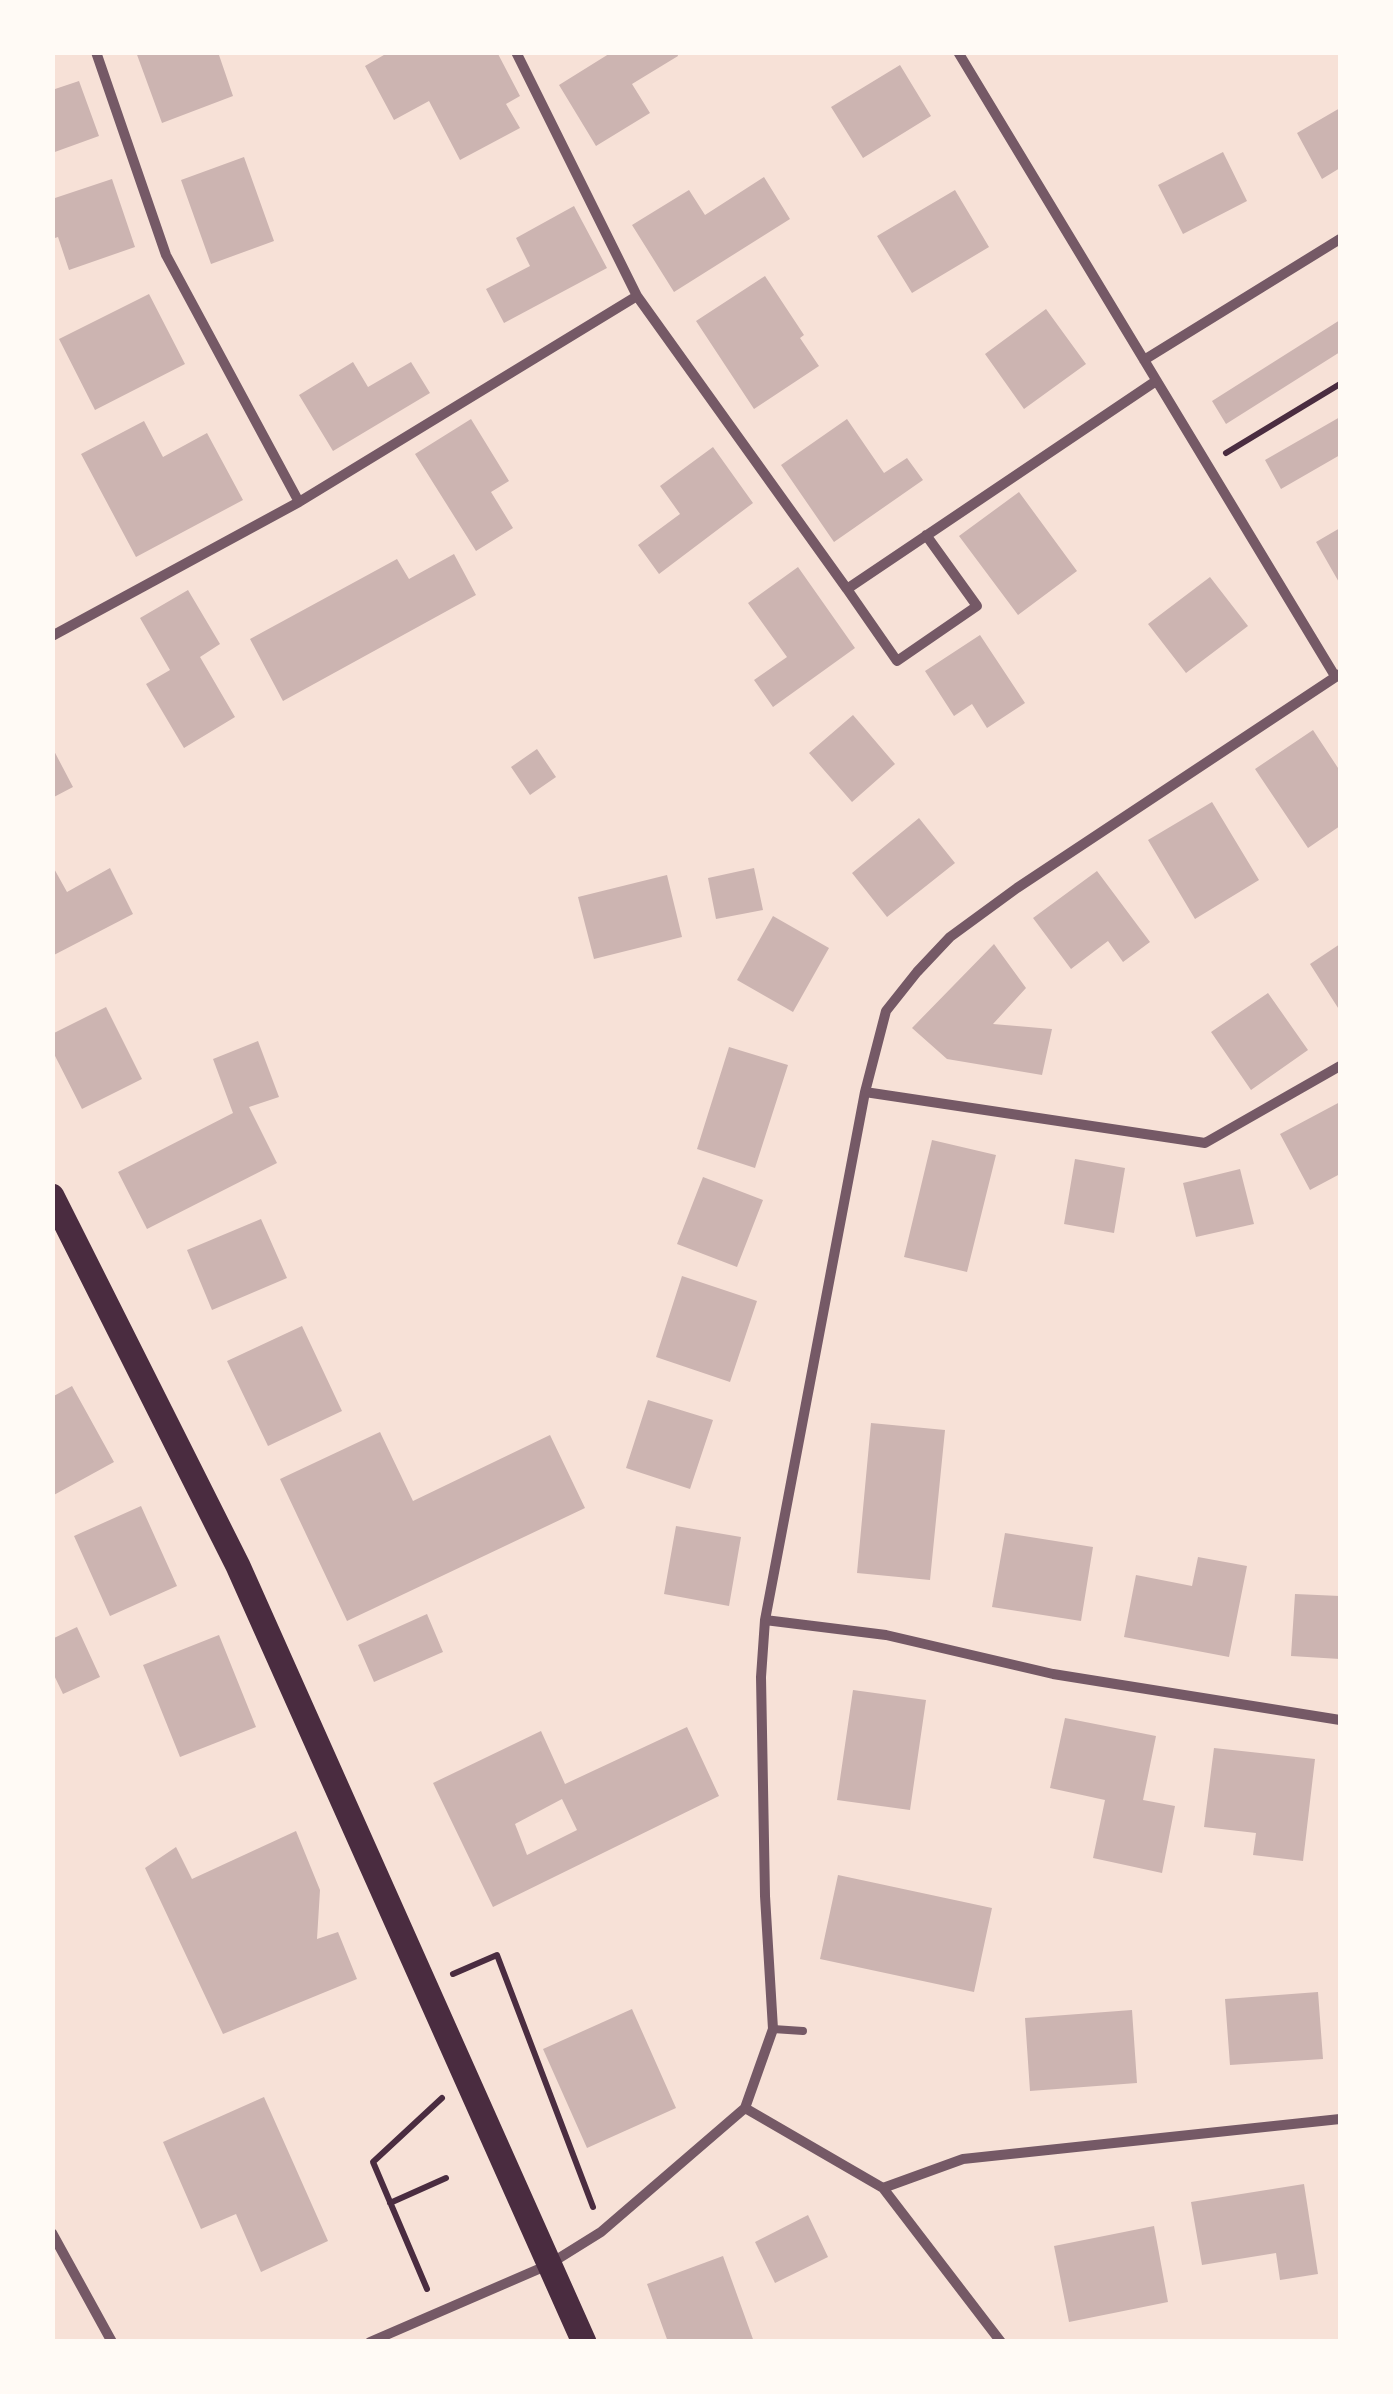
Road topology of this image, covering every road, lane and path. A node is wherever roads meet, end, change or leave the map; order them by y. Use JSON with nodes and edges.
{"nodes":[{"id":1,"x":96,"y":52,"type":"edge"},
{"id":2,"x":516,"y":52,"type":"edge"},
{"id":3,"x":958,"y":52,"type":"edge"},
{"id":4,"x":1340,"y":239,"type":"edge"},
{"id":5,"x":637,"y":296,"type":"junction"},
{"id":6,"x":1144,"y":360,"type":"junction"},
{"id":7,"x":1156,"y":381,"type":"junction"},
{"id":8,"x":1340,"y":384,"type":"edge"},
{"id":9,"x":1208,"y":464,"type":"junction"},
{"id":10,"x":299,"y":502,"type":"junction"},
{"id":11,"x":926,"y":535,"type":"junction"},
{"id":12,"x":847,"y":589,"type":"junction"},
{"id":13,"x":52,"y":636,"type":"edge"},
{"id":14,"x":1338,"y":675,"type":"edge"},
{"id":15,"x":1340,"y":1066,"type":"edge"},
{"id":16,"x":866,"y":1092,"type":"junction"},
{"id":17,"x":52,"y":1196,"type":"edge"},
{"id":18,"x":765,"y":1620,"type":"junction"},
{"id":19,"x":1340,"y":1720,"type":"edge"},
{"id":20,"x":424,"y":1986,"type":"junction"},
{"id":21,"x":774,"y":2029,"type":"junction"},
{"id":22,"x":803,"y":2031,"type":"dead end"},
{"id":23,"x":464,"y":2077,"type":"junction"},
{"id":24,"x":745,"y":2108,"type":"junction"},
{"id":25,"x":1340,"y":2119,"type":"edge"},
{"id":26,"x":446,"y":2178,"type":"dead end"},
{"id":27,"x":883,"y":2188,"type":"junction"},
{"id":28,"x":588,"y":2190,"type":"dead end"},
{"id":29,"x":390,"y":2203,"type":"junction"},
{"id":30,"x":52,"y":2233,"type":"edge"},
{"id":31,"x":548,"y":2265,"type":"junction"},
{"id":32,"x":437,"y":2313,"type":"junction"},
{"id":33,"x":112,"y":2342,"type":"edge"},
{"id":34,"x":370,"y":2342,"type":"edge"},
{"id":35,"x":584,"y":2342,"type":"edge"},
{"id":36,"x":1001,"y":2342,"type":"edge"}],
"edges":[{"from":1,"to":10,"type":"street"},
{"from":2,"to":5,"type":"street"},
{"from":3,"to":6,"type":"street"},
{"from":4,"to":6,"type":"street"},
{"from":5,"to":10,"type":"street"},
{"from":5,"to":12,"type":"street"},
{"from":6,"to":7,"type":"street"},
{"from":7,"to":9,"type":"street"},
{"from":7,"to":11,"type":"street"},
{"from":8,"to":9,"type":"path"},
{"from":9,"to":14,"type":"street"},
{"from":10,"to":13,"type":"street"},
{"from":11,"to":12,"type":"street"},
{"from":11,"to":12,"type":"street"},
{"from":14,"to":16,"type":"street"},
{"from":15,"to":16,"type":"street"},
{"from":16,"to":18,"type":"street"},
{"from":17,"to":20,"type":"main road"},
{"from":18,"to":19,"type":"street"},
{"from":18,"to":21,"type":"street"},
{"from":20,"to":23,"type":"main road"},
{"from":20,"to":28,"type":"path"},
{"from":21,"to":22,"type":"lane"},
{"from":21,"to":24,"type":"street"},
{"from":23,"to":29,"type":"path"},
{"from":23,"to":31,"type":"main road"},
{"from":24,"to":27,"type":"street"},
{"from":24,"to":31,"type":"street"},
{"from":25,"to":27,"type":"street"},
{"from":26,"to":29,"type":"path"},
{"from":27,"to":36,"type":"street"},
{"from":29,"to":32,"type":"path"},
{"from":30,"to":33,"type":"street"},
{"from":31,"to":32,"type":"street"},
{"from":31,"to":35,"type":"main road"},
{"from":32,"to":34,"type":"street"}]}
